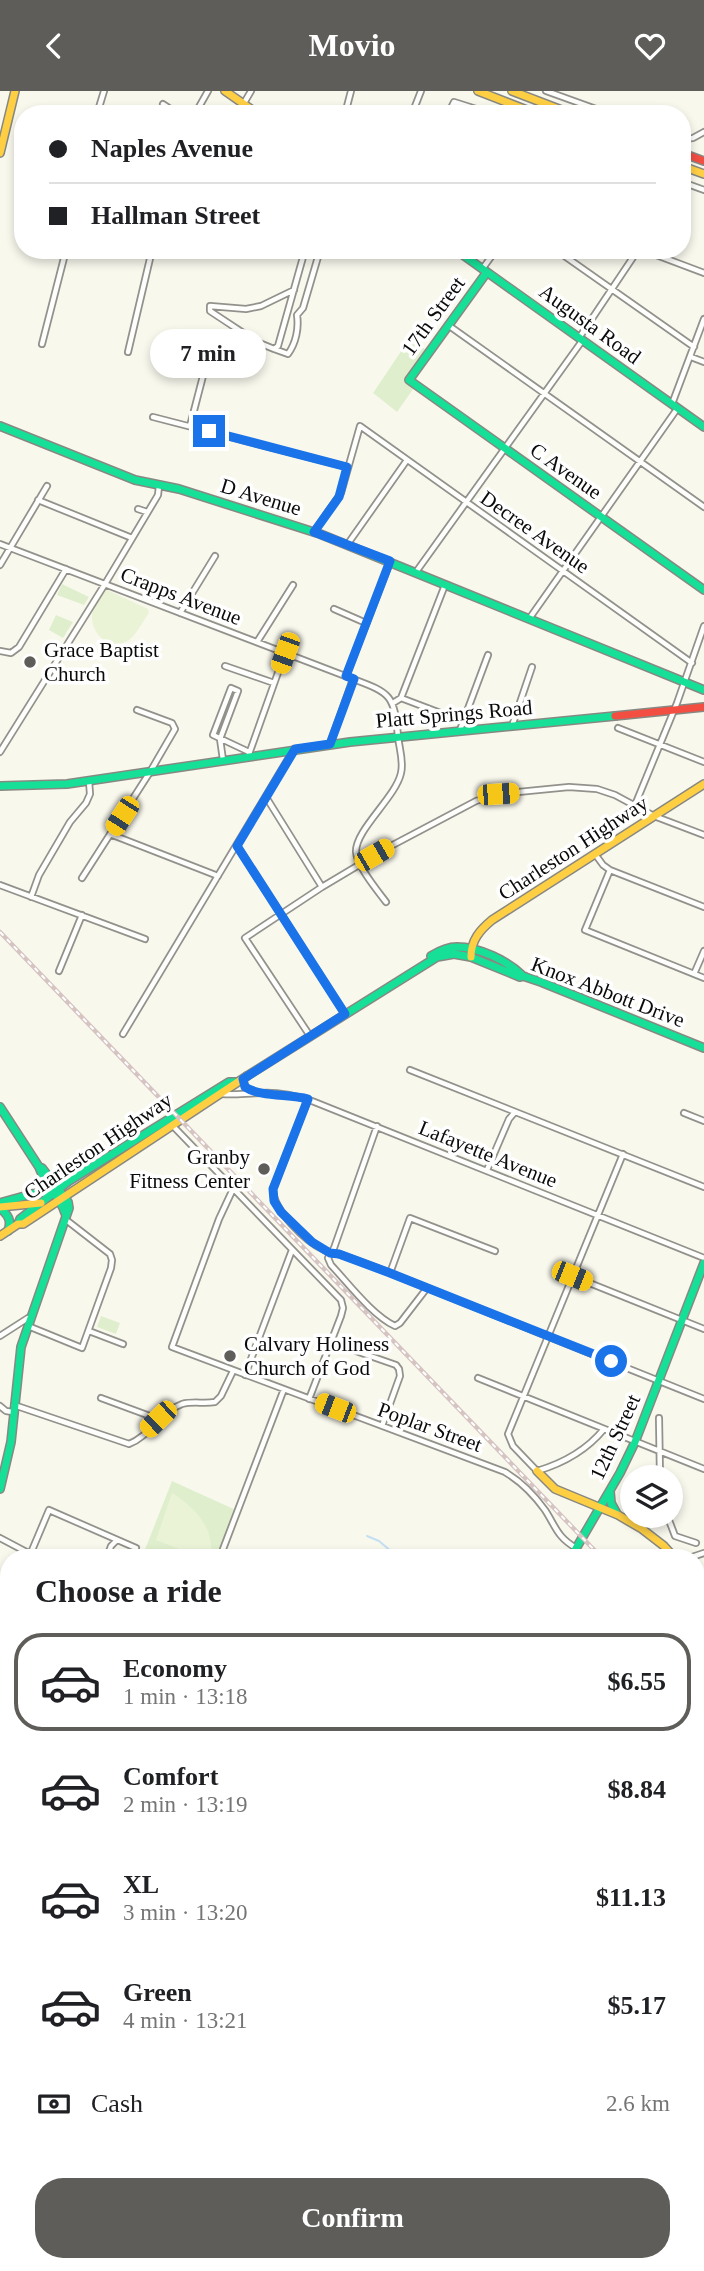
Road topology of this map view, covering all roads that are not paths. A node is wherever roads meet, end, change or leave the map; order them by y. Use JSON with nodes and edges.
{"nodes":[{"id":1,"x":15,"y":91,"type":"edge"},
{"id":2,"x":225,"y":91,"type":"edge"},
{"id":3,"x":251,"y":91,"type":"edge"},
{"id":4,"x":478,"y":91,"type":"edge"},
{"id":5,"x":512,"y":91,"type":"edge"},
{"id":6,"x":546,"y":91,"type":"edge"},
{"id":7,"x":244,"y":103,"type":"junction"},
{"id":8,"x":247,"y":105,"type":"edge"},
{"id":9,"x":514,"y":105,"type":"edge"},
{"id":10,"x":549,"y":105,"type":"edge"},
{"id":11,"x":585,"y":105,"type":"edge"},
{"id":12,"x":0,"y":153,"type":"edge"},
{"id":13,"x":64,"y":259,"type":"edge"},
{"id":14,"x":150,"y":259,"type":"edge"},
{"id":15,"x":303,"y":259,"type":"edge"},
{"id":16,"x":317,"y":259,"type":"edge"},
{"id":17,"x":469,"y":259,"type":"edge"},
{"id":18,"x":491,"y":259,"type":"edge"},
{"id":19,"x":569,"y":259,"type":"edge"},
{"id":20,"x":634,"y":259,"type":"edge"},
{"id":21,"x":666,"y":259,"type":"edge"},
{"id":22,"x":484,"y":270,"type":"junction"},
{"id":23,"x":704,"y":273,"type":"edge"},
{"id":24,"x":294,"y":290,"type":"junction"},
{"id":25,"x":612,"y":290,"type":"junction"},
{"id":26,"x":288,"y":312,"type":"junction"},
{"id":27,"x":297,"y":314,"type":"junction"},
{"id":28,"x":704,"y":319,"type":"edge"},
{"id":29,"x":449,"y":325,"type":"junction"},
{"id":30,"x":581,"y":339,"type":"junction"},
{"id":31,"x":186,"y":342,"type":"dead end"},
{"id":32,"x":43,"y":344,"type":"dead end"},
{"id":33,"x":694,"y":347,"type":"junction"},
{"id":34,"x":274,"y":349,"type":"junction"},
{"id":35,"x":128,"y":352,"type":"dead end"},
{"id":36,"x":691,"y":357,"type":"junction"},
{"id":37,"x":704,"y":362,"type":"edge"},
{"id":38,"x":409,"y":380,"type":"joint"},
{"id":39,"x":545,"y":393,"type":"junction"},
{"id":40,"x":675,"y":406,"type":"junction"},
{"id":41,"x":153,"y":417,"type":"dead end"},
{"id":42,"x":0,"y":425,"type":"edge"},
{"id":43,"x":190,"y":426,"type":"junction"},
{"id":44,"x":704,"y":427,"type":"edge"},
{"id":45,"x":505,"y":449,"type":"junction"},
{"id":46,"x":407,"y":460,"type":"junction"},
{"id":47,"x":639,"y":461,"type":"junction"},
{"id":48,"x":347,"y":467,"type":"junction"},
{"id":49,"x":47,"y":486,"type":"dead end"},
{"id":50,"x":159,"y":486,"type":"junction"},
{"id":51,"x":38,"y":500,"type":"junction"},
{"id":52,"x":466,"y":502,"type":"junction"},
{"id":53,"x":704,"y":507,"type":"edge"},
{"id":54,"x":138,"y":509,"type":"dead end"},
{"id":55,"x":147,"y":512,"type":"junction"},
{"id":56,"x":600,"y":516,"type":"junction"},
{"id":57,"x":314,"y":532,"type":"junction"},
{"id":58,"x":132,"y":538,"type":"junction"},
{"id":59,"x":0,"y":544,"type":"edge"},
{"id":60,"x":347,"y":545,"type":"junction"},
{"id":61,"x":10,"y":548,"type":"junction"},
{"id":62,"x":215,"y":556,"type":"dead end"},
{"id":63,"x":390,"y":561,"type":"junction"},
{"id":64,"x":0,"y":565,"type":"edge"},
{"id":65,"x":66,"y":569,"type":"junction"},
{"id":66,"x":562,"y":571,"type":"junction"},
{"id":67,"x":416,"y":572,"type":"junction"},
{"id":68,"x":105,"y":584,"type":"junction"},
{"id":69,"x":445,"y":584,"type":"junction"},
{"id":70,"x":293,"y":585,"type":"dead end"},
{"id":71,"x":704,"y":590,"type":"edge"},
{"id":72,"x":334,"y":609,"type":"dead end"},
{"id":73,"x":180,"y":613,"type":"junction"},
{"id":74,"x":529,"y":619,"type":"junction"},
{"id":75,"x":366,"y":623,"type":"junction"},
{"id":76,"x":704,"y":626,"type":"edge"},
{"id":77,"x":257,"y":642,"type":"junction"},
{"id":78,"x":0,"y":650,"type":"edge"},
{"id":79,"x":285,"y":653,"type":"junction"},
{"id":80,"x":488,"y":655,"type":"dead end"},
{"id":81,"x":692,"y":663,"type":"junction"},
{"id":82,"x":225,"y":666,"type":"dead end"},
{"id":83,"x":532,"y":667,"type":"dead end"},
{"id":84,"x":346,"y":676,"type":"junction"},
{"id":85,"x":354,"y":679,"type":"junction"},
{"id":86,"x":685,"y":681,"type":"junction"},
{"id":87,"x":274,"y":683,"type":"junction"},
{"id":88,"x":704,"y":689,"type":"edge"},
{"id":89,"x":401,"y":698,"type":"junction"},
{"id":90,"x":393,"y":703,"type":"junction"},
{"id":91,"x":704,"y":707,"type":"edge"},
{"id":92,"x":137,"y":710,"type":"dead end"},
{"id":93,"x":674,"y":710,"type":"junction"},
{"id":94,"x":459,"y":720,"type":"dead end"},
{"id":95,"x":512,"y":726,"type":"junction"},
{"id":96,"x":618,"y":728,"type":"dead end"},
{"id":97,"x":460,"y":730,"type":"junction"},
{"id":98,"x":398,"y":737,"type":"junction"},
{"id":99,"x":220,"y":739,"type":"junction"},
{"id":100,"x":330,"y":744,"type":"junction"},
{"id":101,"x":660,"y":744,"type":"junction"},
{"id":102,"x":295,"y":749,"type":"junction"},
{"id":103,"x":0,"y":752,"type":"edge"},
{"id":104,"x":248,"y":754,"type":"junction"},
{"id":105,"x":223,"y":760,"type":"junction"},
{"id":106,"x":704,"y":762,"type":"edge"},
{"id":107,"x":150,"y":772,"type":"junction"},
{"id":108,"x":89,"y":781,"type":"junction"},
{"id":109,"x":704,"y":784,"type":"edge"},
{"id":110,"x":0,"y":786,"type":"edge"},
{"id":111,"x":266,"y":797,"type":"junction"},
{"id":112,"x":635,"y":805,"type":"junction"},
{"id":113,"x":654,"y":816,"type":"junction"},
{"id":114,"x":110,"y":835,"type":"junction"},
{"id":115,"x":704,"y":835,"type":"edge"},
{"id":116,"x":237,"y":846,"type":"junction"},
{"id":117,"x":596,"y":854,"type":"junction"},
{"id":118,"x":360,"y":863,"type":"junction"},
{"id":119,"x":610,"y":870,"type":"junction"},
{"id":120,"x":218,"y":876,"type":"junction"},
{"id":121,"x":82,"y":878,"type":"dead end"},
{"id":122,"x":7,"y":881,"type":"dead end"},
{"id":123,"x":2,"y":886,"type":"edge"},
{"id":124,"x":322,"y":887,"type":"junction"},
{"id":125,"x":31,"y":897,"type":"junction"},
{"id":126,"x":386,"y":902,"type":"dead end"},
{"id":127,"x":704,"y":907,"type":"edge"},
{"id":128,"x":82,"y":915,"type":"junction"},
{"id":129,"x":281,"y":915,"type":"junction"},
{"id":130,"x":142,"y":936,"type":"dead end"},
{"id":131,"x":704,"y":951,"type":"edge"},
{"id":132,"x":473,"y":953,"type":"junction"},
{"id":133,"x":52,"y":961,"type":"dead end"},
{"id":134,"x":499,"y":968,"type":"joint"},
{"id":135,"x":695,"y":974,"type":"junction"},
{"id":136,"x":523,"y":976,"type":"junction"},
{"id":137,"x":704,"y":978,"type":"edge"},
{"id":138,"x":345,"y":1014,"type":"junction"},
{"id":139,"x":123,"y":1034,"type":"dead end"},
{"id":140,"x":310,"y":1036,"type":"junction"},
{"id":141,"x":704,"y":1048,"type":"edge"},
{"id":142,"x":410,"y":1070,"type":"dead end"},
{"id":143,"x":240,"y":1080,"type":"junction"},
{"id":144,"x":256,"y":1093,"type":"junction"},
{"id":145,"x":221,"y":1094,"type":"junction"},
{"id":146,"x":247,"y":1095,"type":"junction"},
{"id":147,"x":308,"y":1099,"type":"junction"},
{"id":148,"x":0,"y":1107,"type":"edge"},
{"id":149,"x":515,"y":1112,"type":"junction"},
{"id":150,"x":684,"y":1113,"type":"dead end"},
{"id":151,"x":704,"y":1121,"type":"edge"},
{"id":152,"x":172,"y":1125,"type":"junction"},
{"id":153,"x":377,"y":1126,"type":"junction"},
{"id":154,"x":623,"y":1154,"type":"junction"},
{"id":155,"x":487,"y":1170,"type":"junction"},
{"id":156,"x":704,"y":1187,"type":"edge"},
{"id":157,"x":233,"y":1189,"type":"junction"},
{"id":158,"x":57,"y":1192,"type":"junction"},
{"id":159,"x":42,"y":1203,"type":"junction"},
{"id":160,"x":0,"y":1206,"type":"edge"},
{"id":161,"x":597,"y":1215,"type":"junction"},
{"id":162,"x":65,"y":1216,"type":"junction"},
{"id":163,"x":18,"y":1224,"type":"junction"},
{"id":164,"x":8,"y":1231,"type":"junction"},
{"id":165,"x":0,"y":1236,"type":"edge"},
{"id":166,"x":292,"y":1250,"type":"junction"},
{"id":167,"x":495,"y":1251,"type":"dead end"},
{"id":168,"x":330,"y":1253,"type":"junction"},
{"id":169,"x":704,"y":1261,"type":"edge"},
{"id":170,"x":390,"y":1273,"type":"junction"},
{"id":171,"x":572,"y":1276,"type":"junction"},
{"id":172,"x":427,"y":1288,"type":"junction"},
{"id":173,"x":29,"y":1317,"type":"junction"},
{"id":174,"x":681,"y":1320,"type":"junction"},
{"id":175,"x":28,"y":1326,"type":"junction"},
{"id":176,"x":704,"y":1329,"type":"edge"},
{"id":177,"x":89,"y":1331,"type":"junction"},
{"id":178,"x":548,"y":1335,"type":"junction"},
{"id":179,"x":0,"y":1336,"type":"edge"},
{"id":180,"x":330,"y":1342,"type":"junction"},
{"id":181,"x":123,"y":1344,"type":"dead end"},
{"id":182,"x":233,"y":1371,"type":"junction"},
{"id":183,"x":245,"y":1375,"type":"junction"},
{"id":184,"x":478,"y":1378,"type":"dead end"},
{"id":185,"x":659,"y":1381,"type":"junction"},
{"id":186,"x":284,"y":1389,"type":"junction"},
{"id":187,"x":523,"y":1396,"type":"junction"},
{"id":188,"x":101,"y":1398,"type":"dead end"},
{"id":189,"x":309,"y":1399,"type":"junction"},
{"id":190,"x":704,"y":1399,"type":"edge"},
{"id":191,"x":0,"y":1406,"type":"edge"},
{"id":192,"x":14,"y":1408,"type":"junction"},
{"id":193,"x":659,"y":1418,"type":"dead end"},
{"id":194,"x":158,"y":1419,"type":"junction"},
{"id":195,"x":382,"y":1426,"type":"junction"},
{"id":196,"x":604,"y":1429,"type":"junction"},
{"id":197,"x":635,"y":1442,"type":"junction"},
{"id":198,"x":659,"y":1451,"type":"junction"},
{"id":199,"x":660,"y":1465,"type":"edge"},
{"id":200,"x":704,"y":1469,"type":"edge"},
{"id":201,"x":537,"y":1471,"type":"junction"},
{"id":202,"x":0,"y":1489,"type":"edge"},
{"id":203,"x":610,"y":1489,"type":"junction"},
{"id":204,"x":600,"y":1507,"type":"junction"},
{"id":205,"x":618,"y":1515,"type":"junction"},
{"id":206,"x":672,"y":1528,"type":"edge"},
{"id":207,"x":0,"y":1538,"type":"edge"},
{"id":208,"x":117,"y":1540,"type":"junction"},
{"id":209,"x":696,"y":1543,"type":"dead end"},
{"id":210,"x":136,"y":1548,"type":"dead end"},
{"id":211,"x":576,"y":1548,"type":"joint"},
{"id":212,"x":19,"y":1549,"type":"edge"},
{"id":213,"x":33,"y":1549,"type":"edge"},
{"id":214,"x":110,"y":1549,"type":"edge"},
{"id":215,"x":223,"y":1549,"type":"edge"},
{"id":216,"x":666,"y":1549,"type":"edge"}],
"edges":[{"from":1,"to":12,"type":"main road"},
{"from":2,"to":7,"type":"main road"},
{"from":3,"to":7,"type":"street"},
{"from":4,"to":9,"type":"main road"},
{"from":5,"to":10,"type":"main road"},
{"from":6,"to":11,"type":"street"},
{"from":7,"to":8,"type":"main road"},
{"from":13,"to":32,"type":"street"},
{"from":14,"to":35,"type":"street"},
{"from":15,"to":24,"type":"street"},
{"from":16,"to":27,"type":"street"},
{"from":17,"to":22,"type":"main road","name":"Augusta Road"},
{"from":18,"to":22,"type":"street"},
{"from":19,"to":25,"type":"street"},
{"from":20,"to":25,"type":"street"},
{"from":21,"to":23,"type":"street"},
{"from":22,"to":29,"type":"main road","name":"17th Street"},
{"from":22,"to":30,"type":"main road","name":"Augusta Road"},
{"from":24,"to":26,"type":"street"},
{"from":24,"to":34,"type":"street"},
{"from":25,"to":30,"type":"street"},
{"from":25,"to":33,"type":"street"},
{"from":26,"to":27,"type":"street"},
{"from":26,"to":34,"type":"street"},
{"from":27,"to":34,"type":"street"},
{"from":28,"to":33,"type":"street"},
{"from":29,"to":38,"type":"main road","name":"17th Street"},
{"from":29,"to":39,"type":"street"},
{"from":30,"to":39,"type":"street"},
{"from":30,"to":40,"type":"main road","name":"Augusta Road"},
{"from":31,"to":43,"type":"street"},
{"from":33,"to":36,"type":"street"},
{"from":36,"to":37,"type":"street"},
{"from":36,"to":40,"type":"street"},
{"from":38,"to":45,"type":"main road","name":"C Avenue"},
{"from":39,"to":45,"type":"street"},
{"from":39,"to":47,"type":"street"},
{"from":40,"to":44,"type":"main road","name":"Augusta Road"},
{"from":40,"to":47,"type":"street"},
{"from":41,"to":43,"type":"street"},
{"from":42,"to":50,"type":"main road","name":"D Avenue"},
{"from":43,"to":48,"type":"street"},
{"from":45,"to":52,"type":"street"},
{"from":45,"to":56,"type":"main road","name":"C Avenue"},
{"from":46,"to":48,"type":"street","name":"Decree Avenue"},
{"from":46,"to":52,"type":"street","name":"Decree Avenue"},
{"from":46,"to":60,"type":"street"},
{"from":47,"to":53,"type":"street"},
{"from":47,"to":56,"type":"street"},
{"from":48,"to":57,"type":"street"},
{"from":49,"to":51,"type":"street"},
{"from":50,"to":55,"type":"street"},
{"from":50,"to":57,"type":"main road","name":"D Avenue"},
{"from":51,"to":58,"type":"street"},
{"from":51,"to":61,"type":"street"},
{"from":52,"to":66,"type":"street","name":"Decree Avenue"},
{"from":52,"to":67,"type":"street"},
{"from":54,"to":55,"type":"street"},
{"from":55,"to":58,"type":"street"},
{"from":56,"to":66,"type":"street"},
{"from":56,"to":71,"type":"main road","name":"C Avenue"},
{"from":57,"to":60,"type":"main road","name":"D Avenue"},
{"from":58,"to":68,"type":"street"},
{"from":59,"to":61,"type":"street","name":"Crapps Avenue"},
{"from":60,"to":63,"type":"main road","name":"D Avenue"},
{"from":61,"to":64,"type":"street"},
{"from":61,"to":65,"type":"street","name":"Crapps Avenue"},
{"from":62,"to":73,"type":"street"},
{"from":63,"to":67,"type":"main road","name":"D Avenue"},
{"from":63,"to":75,"type":"street"},
{"from":65,"to":68,"type":"street","name":"Crapps Avenue"},
{"from":65,"to":78,"type":"street"},
{"from":66,"to":74,"type":"street"},
{"from":66,"to":81,"type":"street","name":"Decree Avenue"},
{"from":67,"to":69,"type":"main road","name":"D Avenue"},
{"from":68,"to":73,"type":"street","name":"Crapps Avenue"},
{"from":68,"to":103,"type":"street"},
{"from":69,"to":74,"type":"main road","name":"D Avenue"},
{"from":69,"to":89,"type":"street"},
{"from":70,"to":77,"type":"street"},
{"from":72,"to":75,"type":"street"},
{"from":73,"to":77,"type":"street","name":"Crapps Avenue"},
{"from":74,"to":86,"type":"main road","name":"D Avenue"},
{"from":75,"to":84,"type":"street"},
{"from":76,"to":81,"type":"street"},
{"from":77,"to":79,"type":"street","name":"Crapps Avenue"},
{"from":79,"to":84,"type":"street","name":"Crapps Avenue"},
{"from":79,"to":87,"type":"street"},
{"from":80,"to":97,"type":"street"},
{"from":81,"to":86,"type":"street"},
{"from":82,"to":87,"type":"street"},
{"from":83,"to":95,"type":"street"},
{"from":84,"to":85,"type":"street","name":"Crapps Avenue"},
{"from":85,"to":90,"type":"street","name":"Crapps Avenue"},
{"from":85,"to":100,"type":"street"},
{"from":86,"to":88,"type":"main road","name":"D Avenue"},
{"from":86,"to":93,"type":"street"},
{"from":87,"to":104,"type":"street"},
{"from":89,"to":90,"type":"street"},
{"from":89,"to":94,"type":"street"},
{"from":90,"to":98,"type":"street"},
{"from":91,"to":93,"type":"main road","name":"Platt Springs Road"},
{"from":92,"to":107,"type":"street"},
{"from":93,"to":95,"type":"main road","name":"Platt Springs Road"},
{"from":93,"to":101,"type":"street"},
{"from":95,"to":97,"type":"main road","name":"Platt Springs Road"},
{"from":96,"to":101,"type":"street"},
{"from":97,"to":98,"type":"main road","name":"Platt Springs Road"},
{"from":98,"to":100,"type":"main road","name":"Platt Springs Road"},
{"from":98,"to":118,"type":"street"},
{"from":99,"to":99,"type":"street"},
{"from":99,"to":104,"type":"street"},
{"from":99,"to":105,"type":"street"},
{"from":100,"to":102,"type":"main road","name":"Platt Springs Road"},
{"from":101,"to":106,"type":"street"},
{"from":101,"to":112,"type":"street"},
{"from":102,"to":104,"type":"main road","name":"Platt Springs Road"},
{"from":102,"to":111,"type":"street"},
{"from":104,"to":105,"type":"main road","name":"Platt Springs Road"},
{"from":105,"to":107,"type":"main road","name":"Platt Springs Road"},
{"from":107,"to":108,"type":"main road","name":"Platt Springs Road"},
{"from":107,"to":114,"type":"street"},
{"from":108,"to":110,"type":"main road","name":"Platt Springs Road"},
{"from":108,"to":125,"type":"street"},
{"from":109,"to":113,"type":"main road","name":"Charleston Highway"},
{"from":111,"to":116,"type":"street"},
{"from":111,"to":124,"type":"street"},
{"from":112,"to":113,"type":"street"},
{"from":112,"to":118,"type":"street"},
{"from":113,"to":115,"type":"street"},
{"from":113,"to":117,"type":"main road","name":"Charleston Highway"},
{"from":114,"to":120,"type":"street"},
{"from":114,"to":121,"type":"street"},
{"from":116,"to":120,"type":"street"},
{"from":116,"to":129,"type":"street"},
{"from":117,"to":119,"type":"street"},
{"from":117,"to":132,"type":"main road","name":"Charleston Highway"},
{"from":118,"to":124,"type":"street"},
{"from":118,"to":126,"type":"street"},
{"from":119,"to":127,"type":"street"},
{"from":119,"to":135,"type":"street"},
{"from":120,"to":139,"type":"street"},
{"from":122,"to":123,"type":"street"},
{"from":123,"to":125,"type":"street"},
{"from":124,"to":129,"type":"street"},
{"from":125,"to":128,"type":"street"},
{"from":128,"to":130,"type":"street"},
{"from":128,"to":133,"type":"street"},
{"from":129,"to":138,"type":"street"},
{"from":129,"to":140,"type":"street"},
{"from":131,"to":135,"type":"street"},
{"from":132,"to":134,"type":"main road","name":"Charleston Highway"},
{"from":132,"to":136,"type":"main road","name":"Charleston Highway"},
{"from":132,"to":138,"type":"main road","name":"Charleston Highway"},
{"from":134,"to":136,"type":"main road","name":"Knox Abbott Drive"},
{"from":135,"to":137,"type":"street"},
{"from":136,"to":141,"type":"main road","name":"Knox Abbott Drive"},
{"from":138,"to":140,"type":"main road","name":"Charleston Highway"},
{"from":140,"to":143,"type":"main road","name":"Charleston Highway"},
{"from":142,"to":149,"type":"street"},
{"from":143,"to":144,"type":"street"},
{"from":143,"to":145,"type":"main road","name":"Charleston Highway"},
{"from":143,"to":146,"type":"street"},
{"from":143,"to":158,"type":"main road","name":"Charleston Highway"},
{"from":144,"to":146,"type":"street","name":"Lafayette Avenue"},
{"from":144,"to":147,"type":"street","name":"Lafayette Avenue"},
{"from":145,"to":146,"type":"street","name":"Lafayette Avenue"},
{"from":145,"to":152,"type":"main road","name":"Charleston Highway"},
{"from":147,"to":153,"type":"street","name":"Lafayette Avenue"},
{"from":147,"to":168,"type":"street"},
{"from":148,"to":158,"type":"main road"},
{"from":149,"to":154,"type":"street"},
{"from":149,"to":155,"type":"street"},
{"from":150,"to":151,"type":"street"},
{"from":152,"to":157,"type":"street"},
{"from":152,"to":158,"type":"main road","name":"Charleston Highway"},
{"from":153,"to":155,"type":"street","name":"Lafayette Avenue"},
{"from":153,"to":168,"type":"street"},
{"from":154,"to":156,"type":"street"},
{"from":154,"to":161,"type":"street"},
{"from":155,"to":161,"type":"street","name":"Lafayette Avenue"},
{"from":157,"to":166,"type":"street"},
{"from":157,"to":182,"type":"street","name":"Poplar Street"},
{"from":158,"to":159,"type":"main road"},
{"from":158,"to":160,"type":"main road"},
{"from":158,"to":162,"type":"main road"},
{"from":158,"to":163,"type":"main road","name":"Charleston Highway"},
{"from":159,"to":160,"type":"main road"},
{"from":159,"to":163,"type":"main road","name":"Charleston Highway"},
{"from":160,"to":164,"type":"main road"},
{"from":161,"to":169,"type":"street","name":"Lafayette Avenue"},
{"from":161,"to":171,"type":"street"},
{"from":162,"to":173,"type":"main road"},
{"from":162,"to":177,"type":"street"},
{"from":163,"to":164,"type":"main road","name":"Charleston Highway"},
{"from":164,"to":165,"type":"main road","name":"Charleston Highway"},
{"from":166,"to":180,"type":"street"},
{"from":166,"to":183,"type":"street"},
{"from":167,"to":170,"type":"street"},
{"from":168,"to":170,"type":"street"},
{"from":168,"to":172,"type":"street"},
{"from":169,"to":174,"type":"main road","name":"12th Street"},
{"from":170,"to":172,"type":"street"},
{"from":171,"to":174,"type":"street"},
{"from":171,"to":178,"type":"street"},
{"from":172,"to":178,"type":"street"},
{"from":173,"to":175,"type":"main road"},
{"from":173,"to":179,"type":"street"},
{"from":174,"to":176,"type":"street"},
{"from":174,"to":185,"type":"main road","name":"12th Street"},
{"from":175,"to":177,"type":"street"},
{"from":175,"to":192,"type":"main road"},
{"from":177,"to":181,"type":"street"},
{"from":178,"to":185,"type":"street"},
{"from":178,"to":187,"type":"street"},
{"from":180,"to":189,"type":"street"},
{"from":180,"to":195,"type":"street"},
{"from":182,"to":183,"type":"street","name":"Poplar Street"},
{"from":182,"to":194,"type":"street"},
{"from":183,"to":186,"type":"street","name":"Poplar Street"},
{"from":184,"to":187,"type":"street"},
{"from":185,"to":190,"type":"street"},
{"from":185,"to":197,"type":"main road","name":"12th Street"},
{"from":186,"to":189,"type":"street","name":"Poplar Street"},
{"from":186,"to":215,"type":"street"},
{"from":187,"to":196,"type":"street"},
{"from":187,"to":201,"type":"street"},
{"from":188,"to":194,"type":"street"},
{"from":189,"to":195,"type":"street","name":"Poplar Street"},
{"from":191,"to":192,"type":"street"},
{"from":192,"to":194,"type":"street"},
{"from":192,"to":202,"type":"main road"},
{"from":193,"to":198,"type":"street"},
{"from":195,"to":211,"type":"street","name":"Poplar Street"},
{"from":196,"to":197,"type":"street"},
{"from":196,"to":201,"type":"street"},
{"from":197,"to":198,"type":"street"},
{"from":197,"to":203,"type":"main road","name":"12th Street"},
{"from":198,"to":199,"type":"street"},
{"from":198,"to":200,"type":"street"},
{"from":201,"to":204,"type":"main road"},
{"from":203,"to":204,"type":"main road","name":"12th Street"},
{"from":203,"to":205,"type":"main road"},
{"from":204,"to":205,"type":"main road"},
{"from":204,"to":211,"type":"main road","name":"12th Street"},
{"from":205,"to":216,"type":"main road"},
{"from":206,"to":209,"type":"street"},
{"from":207,"to":212,"type":"street"},
{"from":208,"to":210,"type":"street"},
{"from":208,"to":213,"type":"street"},
{"from":208,"to":214,"type":"street"}]}
